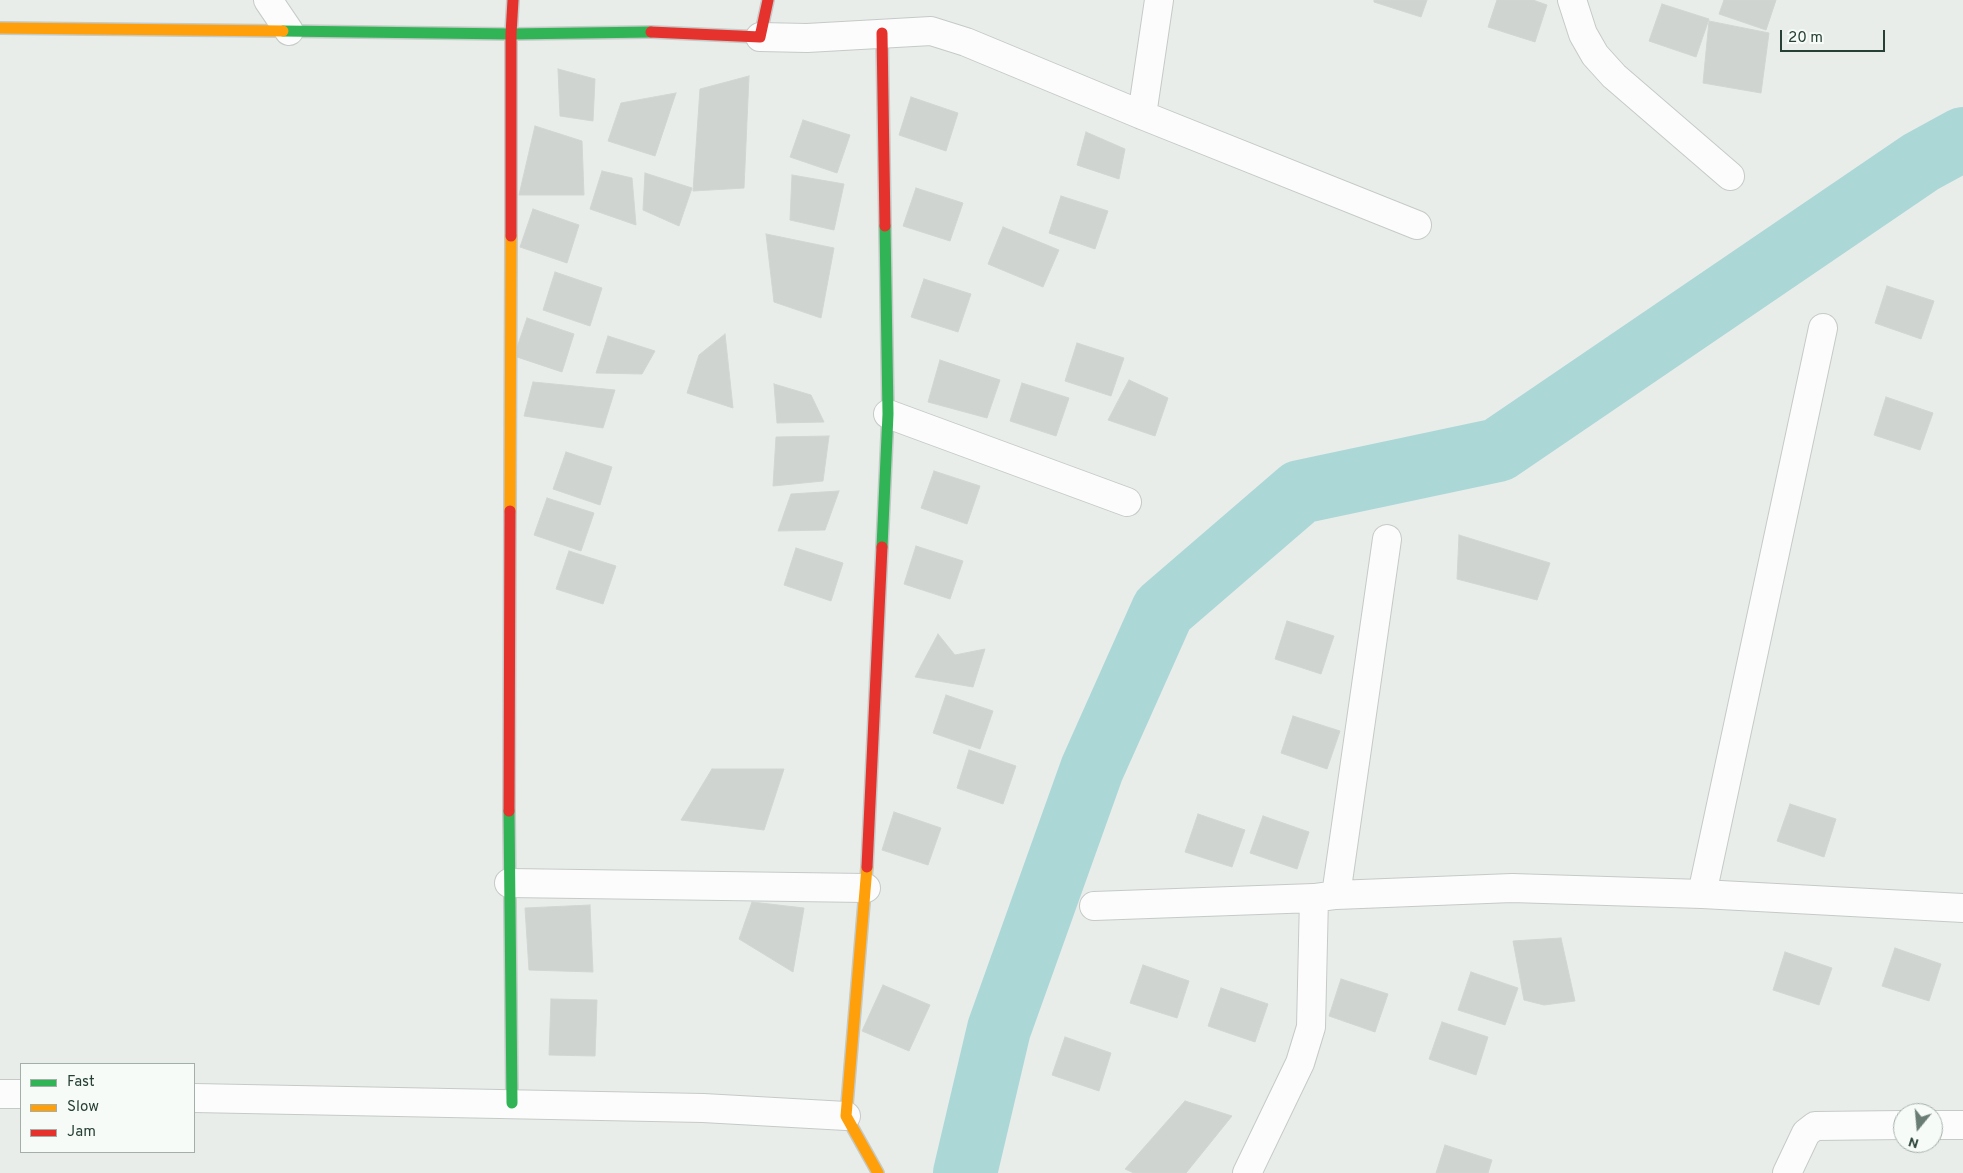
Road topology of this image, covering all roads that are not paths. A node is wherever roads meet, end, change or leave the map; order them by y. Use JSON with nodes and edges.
{"nodes":[{"id":1,"x":268,"y":0,"type":"edge"},
{"id":2,"x":513,"y":0,"type":"edge"},
{"id":3,"x":768,"y":0,"type":"edge"},
{"id":4,"x":1159,"y":0,"type":"edge"},
{"id":5,"x":1572,"y":0,"type":"edge"},
{"id":6,"x":0,"y":28,"type":"edge"},
{"id":7,"x":288,"y":31,"type":"junction"},
{"id":8,"x":882,"y":33,"type":"junction"},
{"id":9,"x":510,"y":34,"type":"junction"},
{"id":10,"x":760,"y":37,"type":"junction"},
{"id":11,"x":1142,"y":115,"type":"junction"},
{"id":12,"x":1730,"y":176,"type":"dead end"},
{"id":13,"x":1417,"y":225,"type":"dead end"},
{"id":14,"x":1823,"y":328,"type":"dead end"},
{"id":15,"x":888,"y":414,"type":"junction"},
{"id":16,"x":1127,"y":502,"type":"dead end"},
{"id":17,"x":1387,"y":540,"type":"dead end"},
{"id":18,"x":509,"y":883,"type":"junction"},
{"id":19,"x":866,"y":888,"type":"junction"},
{"id":20,"x":1702,"y":894,"type":"junction"},
{"id":21,"x":1325,"y":897,"type":"junction"},
{"id":22,"x":1094,"y":906,"type":"dead end"},
{"id":23,"x":1963,"y":908,"type":"edge"},
{"id":24,"x":0,"y":1094,"type":"edge"},
{"id":25,"x":20,"y":1094,"type":"edge"},
{"id":26,"x":195,"y":1098,"type":"edge"},
{"id":27,"x":512,"y":1103,"type":"junction"},
{"id":28,"x":846,"y":1116,"type":"junction"},
{"id":29,"x":1893,"y":1125,"type":"edge"},
{"id":30,"x":1943,"y":1125,"type":"edge"},
{"id":31,"x":1963,"y":1125,"type":"edge"},
{"id":32,"x":878,"y":1173,"type":"edge"},
{"id":33,"x":1247,"y":1173,"type":"edge"},
{"id":34,"x":1788,"y":1173,"type":"edge"}],
"edges":[{"from":1,"to":7,"type":"street"},
{"from":2,"to":9,"type":"street"},
{"from":3,"to":10,"type":"street"},
{"from":4,"to":11,"type":"street"},
{"from":5,"to":12,"type":"street"},
{"from":6,"to":7,"type":"street"},
{"from":7,"to":9,"type":"street"},
{"from":8,"to":10,"type":"street"},
{"from":8,"to":11,"type":"street"},
{"from":8,"to":15,"type":"street"},
{"from":9,"to":10,"type":"street"},
{"from":9,"to":18,"type":"street"},
{"from":11,"to":13,"type":"street"},
{"from":14,"to":20,"type":"street"},
{"from":15,"to":16,"type":"street"},
{"from":15,"to":19,"type":"street"},
{"from":17,"to":21,"type":"street"},
{"from":18,"to":19,"type":"street"},
{"from":18,"to":27,"type":"street"},
{"from":19,"to":28,"type":"street"},
{"from":20,"to":21,"type":"street"},
{"from":20,"to":23,"type":"street"},
{"from":21,"to":22,"type":"street"},
{"from":21,"to":33,"type":"street"},
{"from":24,"to":25,"type":"street"},
{"from":26,"to":27,"type":"street"},
{"from":27,"to":28,"type":"street"},
{"from":28,"to":32,"type":"street"},
{"from":29,"to":34,"type":"street"},
{"from":30,"to":31,"type":"street"}]}
